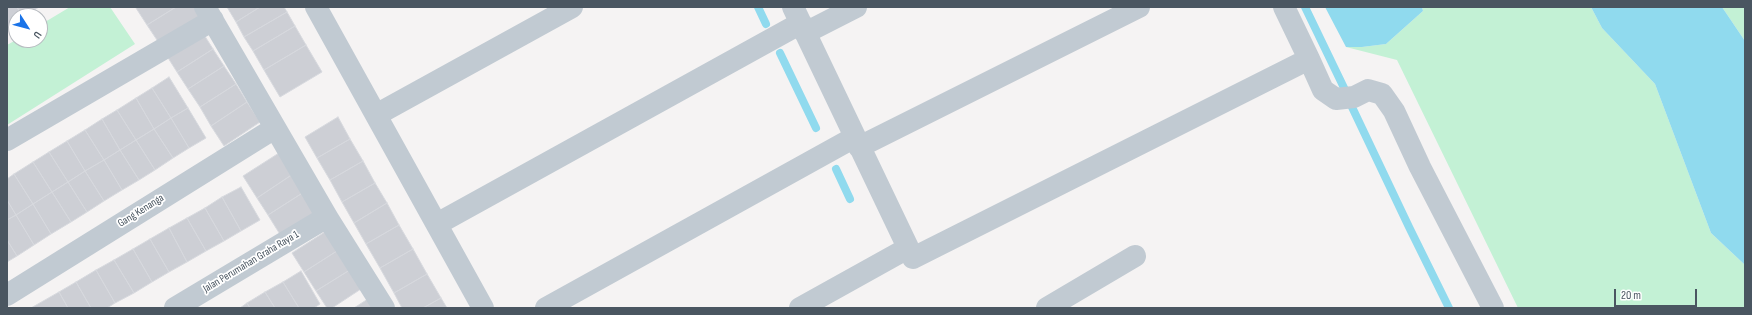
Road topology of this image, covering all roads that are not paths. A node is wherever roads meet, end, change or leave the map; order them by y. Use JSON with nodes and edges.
{"nodes":[{"id":1,"x":317,"y":7,"type":"edge"},
{"id":2,"x":572,"y":7,"type":"edge"},
{"id":3,"x":856,"y":7,"type":"edge"},
{"id":4,"x":1139,"y":7,"type":"edge"},
{"id":5,"x":1284,"y":7,"type":"edge"},
{"id":6,"x":209,"y":14,"type":"edge"},
{"id":7,"x":800,"y":21,"type":"edge"},
{"id":8,"x":1309,"y":59,"type":"junction"},
{"id":9,"x":376,"y":115,"type":"junction"},
{"id":10,"x":275,"y":128,"type":"junction"},
{"id":11,"x":7,"y":140,"type":"edge"},
{"id":12,"x":857,"y":142,"type":"junction"},
{"id":13,"x":327,"y":217,"type":"junction"},
{"id":14,"x":437,"y":224,"type":"junction"},
{"id":15,"x":908,"y":248,"type":"junction"},
{"id":16,"x":1135,"y":256,"type":"dead end"},
{"id":17,"x":7,"y":295,"type":"edge"},
{"id":18,"x":175,"y":308,"type":"edge"},
{"id":19,"x":384,"y":308,"type":"edge"},
{"id":20,"x":484,"y":308,"type":"edge"},
{"id":21,"x":546,"y":308,"type":"edge"},
{"id":22,"x":800,"y":308,"type":"edge"},
{"id":23,"x":1047,"y":308,"type":"edge"},
{"id":24,"x":1493,"y":308,"type":"edge"}],
"edges":[{"from":1,"to":9,"type":"street"},
{"from":2,"to":9,"type":"street"},
{"from":3,"to":7,"type":"street"},
{"from":4,"to":12,"type":"street"},
{"from":5,"to":8,"type":"street"},
{"from":6,"to":10,"type":"street"},
{"from":6,"to":11,"type":"street"},
{"from":7,"to":12,"type":"street"},
{"from":7,"to":14,"type":"street"},
{"from":8,"to":15,"type":"street"},
{"from":8,"to":24,"type":"street"},
{"from":9,"to":14,"type":"street"},
{"from":10,"to":13,"type":"street"},
{"from":10,"to":17,"type":"street","name":"Gang Kenanga"},
{"from":12,"to":15,"type":"street"},
{"from":12,"to":21,"type":"street"},
{"from":13,"to":18,"type":"street","name":"Jalan Perumahan Graha Raya 1"},
{"from":13,"to":19,"type":"street"},
{"from":14,"to":20,"type":"street"},
{"from":15,"to":22,"type":"street"},
{"from":16,"to":23,"type":"street"}]}
